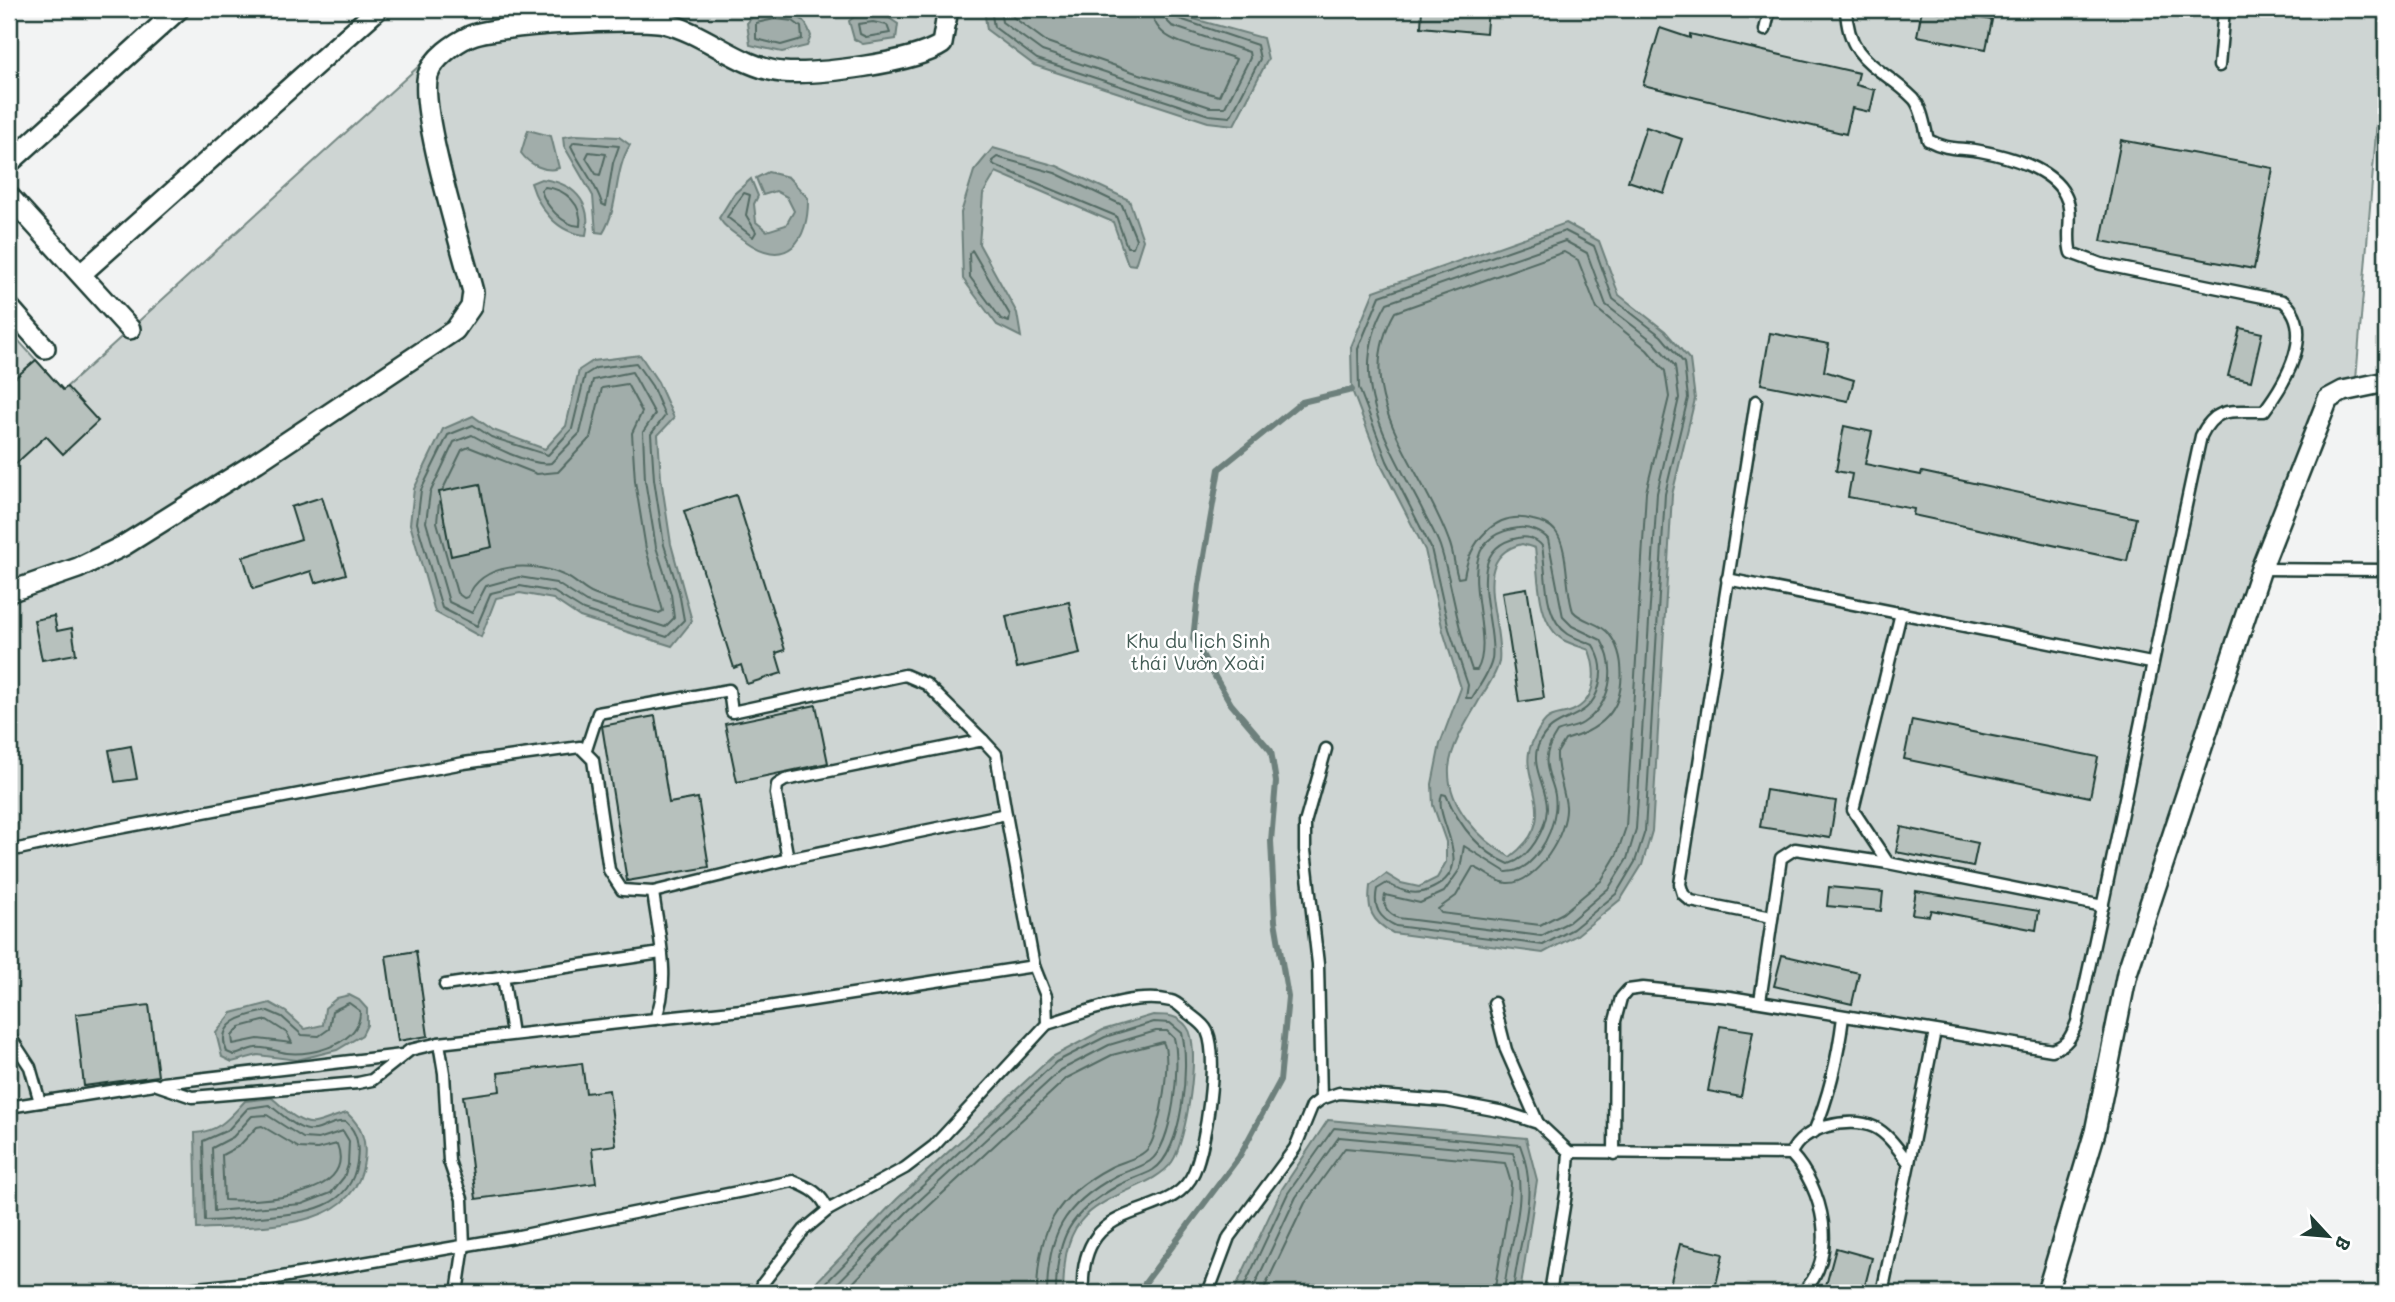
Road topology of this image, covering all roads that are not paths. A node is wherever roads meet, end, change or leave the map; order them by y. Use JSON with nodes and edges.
{"nodes":[{"id":1,"x":179,"y":9,"type":"edge"},
{"id":2,"x":948,"y":9,"type":"edge"},
{"id":3,"x":1770,"y":9,"type":"edge"},
{"id":4,"x":1846,"y":9,"type":"edge"},
{"id":5,"x":2224,"y":9,"type":"edge"},
{"id":6,"x":376,"y":10,"type":"edge"},
{"id":7,"x":1765,"y":30,"type":"dead end"},
{"id":8,"x":2219,"y":66,"type":"dead end"},
{"id":9,"x":9,"y":163,"type":"edge"},
{"id":10,"x":9,"y":196,"type":"edge"},
{"id":11,"x":81,"y":274,"type":"junction"},
{"id":12,"x":9,"y":307,"type":"edge"},
{"id":13,"x":130,"y":329,"type":"dead end"},
{"id":14,"x":45,"y":348,"type":"dead end"},
{"id":15,"x":2386,"y":382,"type":"edge"},
{"id":16,"x":1756,"y":401,"type":"dead end"},
{"id":17,"x":2261,"y":569,"type":"junction"},
{"id":18,"x":2386,"y":570,"type":"edge"},
{"id":19,"x":1727,"y":579,"type":"junction"},
{"id":20,"x":9,"y":592,"type":"edge"},
{"id":21,"x":1901,"y":614,"type":"junction"},
{"id":22,"x":2151,"y":663,"type":"junction"},
{"id":23,"x":983,"y":740,"type":"junction"},
{"id":24,"x":1326,"y":749,"type":"dead end"},
{"id":25,"x":586,"y":750,"type":"junction"},
{"id":26,"x":1006,"y":814,"type":"junction"},
{"id":27,"x":9,"y":851,"type":"edge"},
{"id":28,"x":788,"y":859,"type":"junction"},
{"id":29,"x":1888,"y":863,"type":"junction"},
{"id":30,"x":653,"y":892,"type":"junction"},
{"id":31,"x":2103,"y":906,"type":"junction"},
{"id":32,"x":1772,"y":917,"type":"junction"},
{"id":33,"x":661,"y":953,"type":"junction"},
{"id":34,"x":1034,"y":966,"type":"junction"},
{"id":35,"x":503,"y":976,"type":"junction"},
{"id":36,"x":445,"y":985,"type":"dead end"},
{"id":37,"x":1760,"y":1001,"type":"junction"},
{"id":38,"x":1494,"y":1003,"type":"dead end"},
{"id":39,"x":1843,"y":1017,"type":"junction"},
{"id":40,"x":655,"y":1019,"type":"junction"},
{"id":41,"x":1047,"y":1024,"type":"junction"},
{"id":42,"x":1935,"y":1031,"type":"junction"},
{"id":43,"x":512,"y":1034,"type":"junction"},
{"id":44,"x":9,"y":1035,"type":"edge"},
{"id":45,"x":439,"y":1043,"type":"junction"},
{"id":46,"x":403,"y":1055,"type":"junction"},
{"id":47,"x":154,"y":1084,"type":"junction"},
{"id":48,"x":1321,"y":1099,"type":"junction"},
{"id":49,"x":40,"y":1102,"type":"junction"},
{"id":50,"x":9,"y":1107,"type":"edge"},
{"id":51,"x":1538,"y":1123,"type":"junction"},
{"id":52,"x":1814,"y":1132,"type":"junction"},
{"id":53,"x":1569,"y":1152,"type":"junction"},
{"id":54,"x":1614,"y":1154,"type":"junction"},
{"id":55,"x":1791,"y":1154,"type":"junction"},
{"id":56,"x":1909,"y":1163,"type":"junction"},
{"id":57,"x":828,"y":1210,"type":"junction"},
{"id":58,"x":464,"y":1245,"type":"junction"},
{"id":59,"x":2048,"y":1289,"type":"dead end"},
{"id":60,"x":146,"y":1293,"type":"edge"},
{"id":61,"x":457,"y":1293,"type":"edge"},
{"id":62,"x":760,"y":1293,"type":"edge"},
{"id":63,"x":1083,"y":1293,"type":"edge"},
{"id":64,"x":1208,"y":1293,"type":"edge"},
{"id":65,"x":1550,"y":1293,"type":"edge"},
{"id":66,"x":1802,"y":1293,"type":"edge"},
{"id":67,"x":1882,"y":1293,"type":"edge"}],
"edges":[{"from":1,"to":9,"type":"street"},
{"from":2,"to":20,"type":"street"},
{"from":3,"to":7,"type":"lane"},
{"from":4,"to":22,"type":"lane"},
{"from":5,"to":8,"type":"lane"},
{"from":6,"to":11,"type":"street"},
{"from":10,"to":11,"type":"street"},
{"from":11,"to":13,"type":"street"},
{"from":12,"to":14,"type":"street"},
{"from":15,"to":17,"type":"street"},
{"from":16,"to":19,"type":"lane"},
{"from":17,"to":18,"type":"lane"},
{"from":17,"to":59,"type":"street"},
{"from":19,"to":21,"type":"lane"},
{"from":19,"to":32,"type":"lane"},
{"from":21,"to":22,"type":"lane"},
{"from":21,"to":29,"type":"lane"},
{"from":22,"to":31,"type":"lane"},
{"from":23,"to":25,"type":"lane"},
{"from":23,"to":26,"type":"lane"},
{"from":23,"to":28,"type":"lane"},
{"from":24,"to":48,"type":"lane"},
{"from":25,"to":27,"type":"lane"},
{"from":25,"to":30,"type":"lane"},
{"from":26,"to":28,"type":"lane"},
{"from":26,"to":34,"type":"lane"},
{"from":28,"to":30,"type":"lane"},
{"from":29,"to":31,"type":"lane"},
{"from":29,"to":32,"type":"lane"},
{"from":30,"to":33,"type":"lane"},
{"from":31,"to":42,"type":"lane"},
{"from":32,"to":37,"type":"lane"},
{"from":33,"to":35,"type":"lane"},
{"from":33,"to":40,"type":"lane"},
{"from":34,"to":40,"type":"lane"},
{"from":34,"to":41,"type":"lane"},
{"from":35,"to":36,"type":"lane"},
{"from":35,"to":43,"type":"lane"},
{"from":37,"to":39,"type":"lane"},
{"from":37,"to":54,"type":"lane"},
{"from":38,"to":51,"type":"lane"},
{"from":39,"to":42,"type":"lane"},
{"from":39,"to":52,"type":"lane"},
{"from":40,"to":43,"type":"lane"},
{"from":41,"to":57,"type":"lane"},
{"from":41,"to":63,"type":"lane"},
{"from":42,"to":56,"type":"lane"},
{"from":43,"to":45,"type":"lane"},
{"from":44,"to":49,"type":"lane"},
{"from":45,"to":46,"type":"lane"},
{"from":45,"to":58,"type":"lane"},
{"from":46,"to":47,"type":"lane"},
{"from":46,"to":47,"type":"lane"},
{"from":47,"to":49,"type":"lane"},
{"from":48,"to":51,"type":"lane"},
{"from":48,"to":64,"type":"lane"},
{"from":49,"to":50,"type":"lane"},
{"from":51,"to":53,"type":"lane"},
{"from":52,"to":55,"type":"lane"},
{"from":52,"to":56,"type":"lane"},
{"from":53,"to":54,"type":"lane"},
{"from":53,"to":65,"type":"lane"},
{"from":54,"to":55,"type":"lane"},
{"from":55,"to":66,"type":"lane"},
{"from":56,"to":67,"type":"lane"},
{"from":57,"to":58,"type":"lane"},
{"from":57,"to":62,"type":"lane"},
{"from":58,"to":60,"type":"lane"},
{"from":58,"to":61,"type":"lane"}]}
